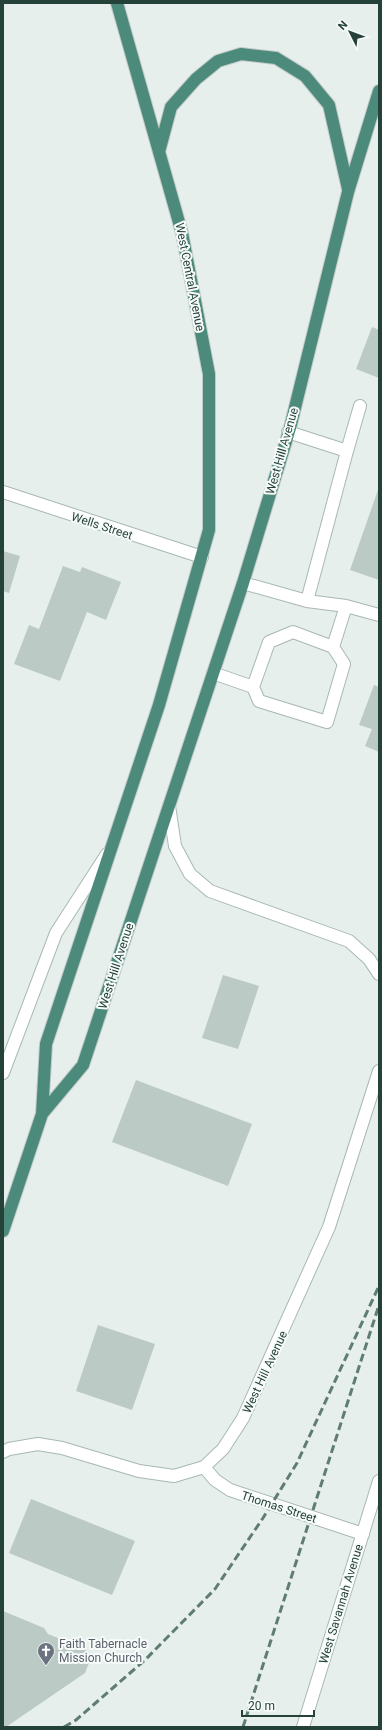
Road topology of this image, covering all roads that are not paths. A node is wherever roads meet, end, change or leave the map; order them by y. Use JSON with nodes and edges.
{"nodes":[{"id":1,"x":117,"y":3,"type":"edge"},
{"id":2,"x":379,"y":91,"type":"edge"},
{"id":3,"x":159,"y":152,"type":"junction"},
{"id":4,"x":348,"y":192,"type":"junction"},
{"id":5,"x":360,"y":406,"type":"dead end"},
{"id":6,"x":288,"y":432,"type":"junction"},
{"id":7,"x":347,"y":451,"type":"junction"},
{"id":8,"x":3,"y":492,"type":"edge"},
{"id":9,"x":202,"y":557,"type":"junction"},
{"id":10,"x":243,"y":584,"type":"junction"},
{"id":11,"x":307,"y":601,"type":"junction"},
{"id":12,"x":346,"y":606,"type":"junction"},
{"id":13,"x":379,"y":615,"type":"edge"},
{"id":14,"x":333,"y":647,"type":"junction"},
{"id":15,"x":214,"y":673,"type":"junction"},
{"id":16,"x":253,"y":687,"type":"junction"},
{"id":17,"x":169,"y":806,"type":"junction"},
{"id":18,"x":112,"y":846,"type":"junction"},
{"id":19,"x":379,"y":974,"type":"edge"},
{"id":20,"x":379,"y":1071,"type":"edge"},
{"id":21,"x":3,"y":1073,"type":"edge"},
{"id":22,"x":42,"y":1114,"type":"junction"},
{"id":23,"x":3,"y":1231,"type":"edge"},
{"id":24,"x":3,"y":1452,"type":"edge"},
{"id":25,"x":204,"y":1467,"type":"junction"},
{"id":26,"x":379,"y":1481,"type":"edge"},
{"id":27,"x":362,"y":1534,"type":"junction"},
{"id":28,"x":304,"y":1727,"type":"edge"}],
"edges":[{"from":1,"to":3,"type":"highway","name":"West Central Avenue"},
{"from":2,"to":4,"type":"highway","name":"West Hill Avenue"},
{"from":3,"to":4,"type":"highway"},
{"from":3,"to":9,"type":"highway","name":"West Central Avenue"},
{"from":4,"to":6,"type":"highway","name":"West Hill Avenue"},
{"from":5,"to":7,"type":"street"},
{"from":6,"to":7,"type":"street"},
{"from":6,"to":10,"type":"highway","name":"West Hill Avenue"},
{"from":7,"to":11,"type":"street"},
{"from":8,"to":9,"type":"street","name":"Wells Street"},
{"from":9,"to":18,"type":"highway","name":"West Hill Avenue"},
{"from":10,"to":11,"type":"street"},
{"from":10,"to":15,"type":"highway","name":"West Hill Avenue"},
{"from":11,"to":12,"type":"street"},
{"from":12,"to":13,"type":"street"},
{"from":12,"to":14,"type":"street"},
{"from":14,"to":16,"type":"street"},
{"from":14,"to":16,"type":"street"},
{"from":15,"to":16,"type":"street"},
{"from":15,"to":17,"type":"highway","name":"West Hill Avenue"},
{"from":17,"to":19,"type":"street","name":"West Hill Avenue"},
{"from":17,"to":22,"type":"highway","name":"West Hill Avenue"},
{"from":18,"to":21,"type":"street","name":"West Hill Avenue"},
{"from":18,"to":22,"type":"highway","name":"West Hill Avenue"},
{"from":20,"to":25,"type":"street","name":"West Hill Avenue"},
{"from":22,"to":23,"type":"highway","name":"West Hill Avenue"},
{"from":24,"to":25,"type":"street","name":"West Hill Avenue"},
{"from":25,"to":27,"type":"street","name":"Thomas Street"},
{"from":26,"to":27,"type":"street","name":"West Savannah Avenue"},
{"from":27,"to":28,"type":"street","name":"West Savannah Avenue"}]}
